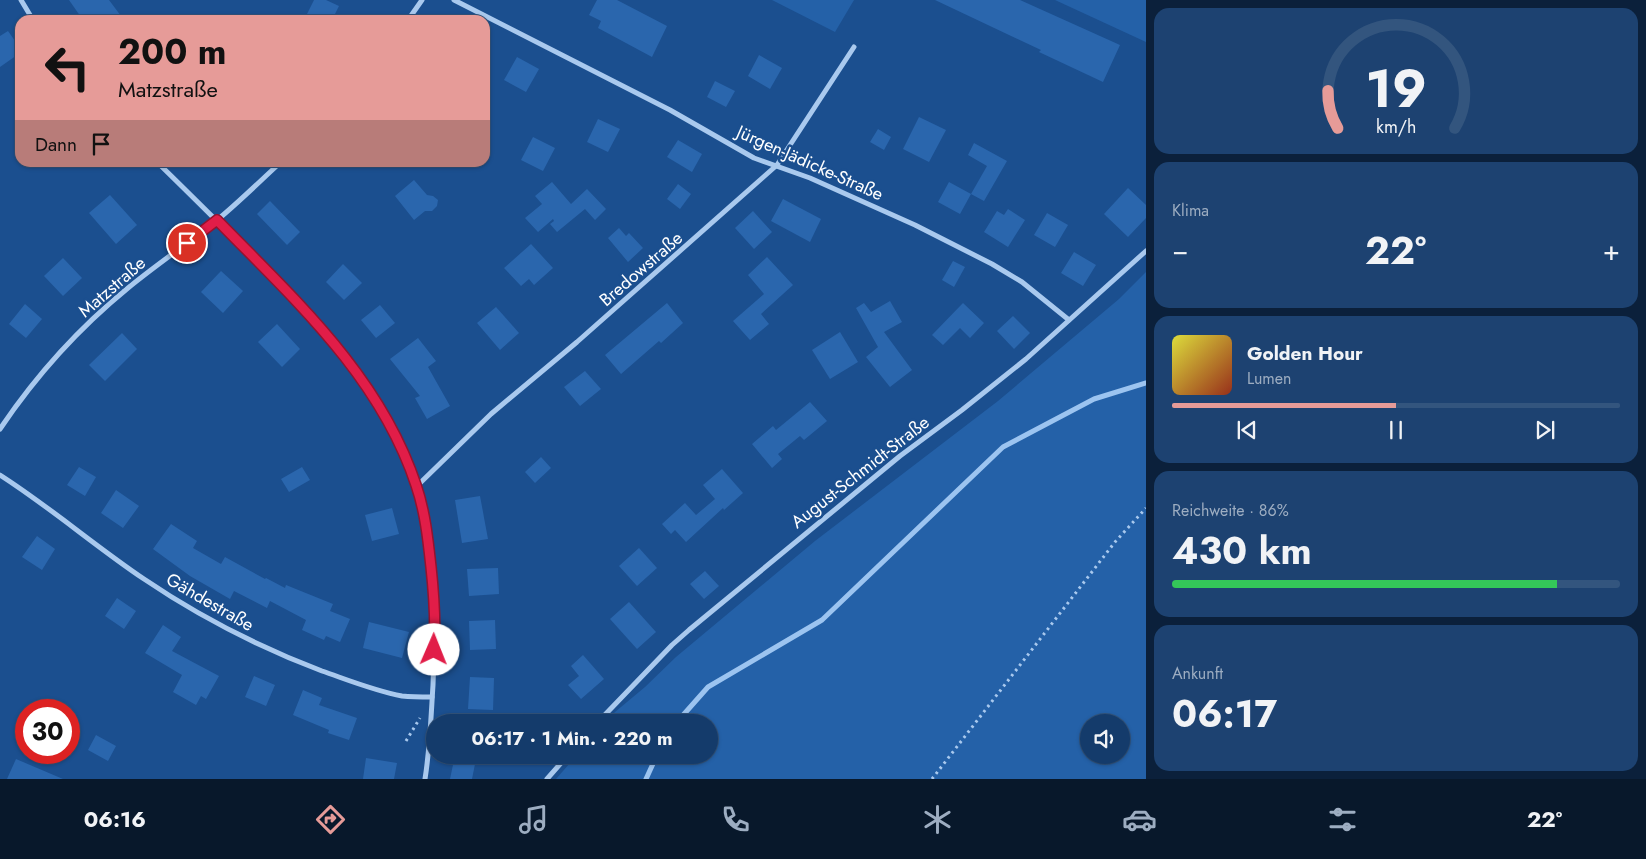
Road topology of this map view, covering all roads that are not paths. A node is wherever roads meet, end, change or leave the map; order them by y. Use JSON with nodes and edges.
{"nodes":[{"id":1,"x":21,"y":0,"type":"edge"},
{"id":2,"x":422,"y":0,"type":"edge"},
{"id":3,"x":454,"y":0,"type":"edge"},
{"id":4,"x":30,"y":15,"type":"edge"},
{"id":5,"x":412,"y":15,"type":"edge"},
{"id":6,"x":483,"y":15,"type":"edge"},
{"id":7,"x":490,"y":18,"type":"edge"},
{"id":8,"x":854,"y":47,"type":"dead end"},
{"id":9,"x":777,"y":165,"type":"junction"},
{"id":10,"x":162,"y":167,"type":"edge"},
{"id":11,"x":275,"y":167,"type":"edge"},
{"id":12,"x":217,"y":220,"type":"junction"},
{"id":13,"x":1146,"y":251,"type":"edge"},
{"id":14,"x":1069,"y":320,"type":"junction"},
{"id":15,"x":0,"y":429,"type":"edge"},
{"id":16,"x":0,"y":475,"type":"edge"},
{"id":17,"x":417,"y":486,"type":"junction"},
{"id":18,"x":432,"y":697,"type":"junction"},
{"id":19,"x":606,"y":714,"type":"edge"},
{"id":20,"x":560,"y":764,"type":"edge"},
{"id":21,"x":425,"y":779,"type":"edge"},
{"id":22,"x":547,"y":779,"type":"edge"}],
"edges":[{"from":1,"to":4,"type":"street"},
{"from":2,"to":5,"type":"street"},
{"from":3,"to":6,"type":"street","name":"Jürgen-Jädicke-Straße"},
{"from":7,"to":9,"type":"street","name":"Jürgen-Jädicke-Straße"},
{"from":8,"to":9,"type":"street","name":"Bredowstraße"},
{"from":9,"to":14,"type":"street","name":"Jürgen-Jädicke-Straße"},
{"from":9,"to":17,"type":"street","name":"Bredowstraße"},
{"from":10,"to":12,"type":"street"},
{"from":11,"to":12,"type":"street","name":"Matzstraße"},
{"from":12,"to":15,"type":"street","name":"Matzstraße"},
{"from":12,"to":17,"type":"street"},
{"from":13,"to":14,"type":"street","name":"August-Schmidt-Straße"},
{"from":14,"to":19,"type":"street","name":"August-Schmidt-Straße"},
{"from":16,"to":18,"type":"street","name":"Gähdestraße"},
{"from":17,"to":18,"type":"street"},
{"from":18,"to":21,"type":"street"},
{"from":20,"to":22,"type":"street"}]}
